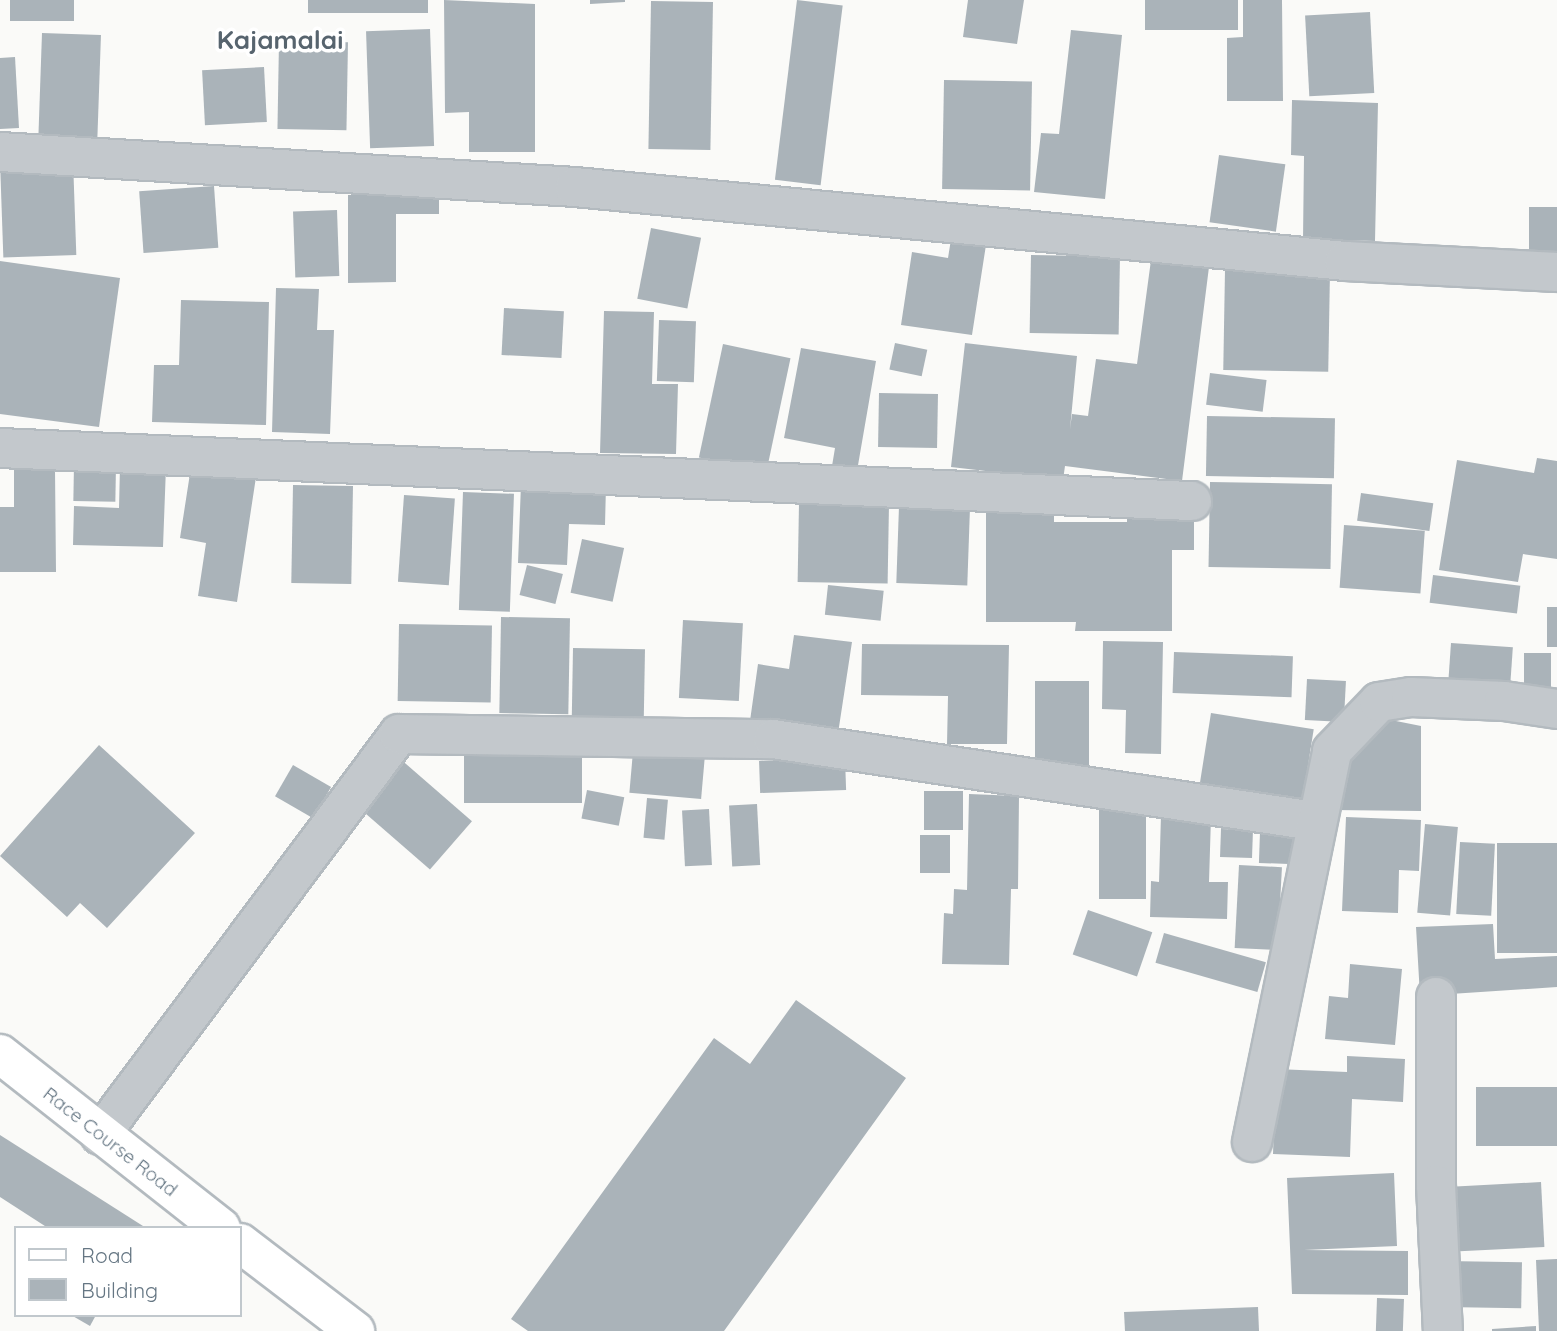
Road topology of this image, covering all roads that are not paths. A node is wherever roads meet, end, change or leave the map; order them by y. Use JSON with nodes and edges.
{"nodes":[{"id":1,"x":0,"y":152,"type":"edge"},
{"id":2,"x":1557,"y":272,"type":"edge"},
{"id":3,"x":0,"y":448,"type":"edge"},
{"id":4,"x":1192,"y":501,"type":"dead end"},
{"id":5,"x":1557,"y":709,"type":"edge"},
{"id":6,"x":1314,"y":821,"type":"junction"},
{"id":7,"x":1436,"y":997,"type":"dead end"},
{"id":8,"x":0,"y":1054,"type":"edge"},
{"id":9,"x":100,"y":1135,"type":"junction"},
{"id":10,"x":1252,"y":1142,"type":"dead end"},
{"id":11,"x":217,"y":1226,"type":"edge"},
{"id":12,"x":242,"y":1244,"type":"edge"},
{"id":13,"x":355,"y":1331,"type":"edge"},
{"id":14,"x":1443,"y":1331,"type":"edge"}],
"edges":[{"from":1,"to":2,"type":"street"},
{"from":3,"to":4,"type":"street"},
{"from":5,"to":6,"type":"street"},
{"from":6,"to":9,"type":"street"},
{"from":6,"to":10,"type":"street"},
{"from":7,"to":14,"type":"street"},
{"from":8,"to":9,"type":"main road","name":"Race Course Road"},
{"from":9,"to":11,"type":"main road","name":"Race Course Road"},
{"from":12,"to":13,"type":"main road"}]}
